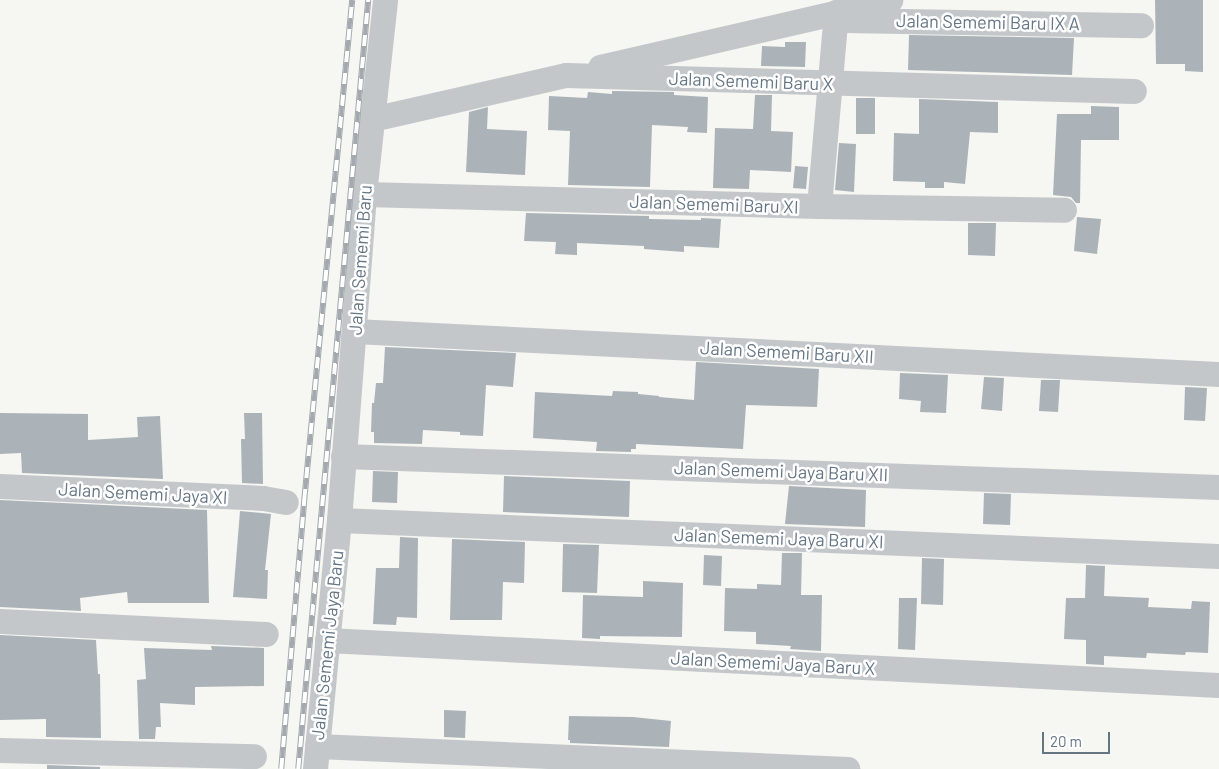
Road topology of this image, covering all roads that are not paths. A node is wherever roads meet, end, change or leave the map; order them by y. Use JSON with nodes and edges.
{"nodes":[{"id":1,"x":385,"y":0,"type":"edge"},
{"id":2,"x":890,"y":0,"type":"edge"},
{"id":3,"x":835,"y":16,"type":"junction"},
{"id":4,"x":1141,"y":25,"type":"dead end"},
{"id":5,"x":566,"y":75,"type":"junction"},
{"id":6,"x":830,"y":83,"type":"junction"},
{"id":7,"x":1134,"y":91,"type":"dead end"},
{"id":8,"x":372,"y":119,"type":"junction"},
{"id":9,"x":364,"y":194,"type":"junction"},
{"id":10,"x":819,"y":206,"type":"junction"},
{"id":11,"x":1064,"y":210,"type":"dead end"},
{"id":12,"x":354,"y":331,"type":"junction"},
{"id":13,"x":1219,"y":374,"type":"edge"},
{"id":14,"x":343,"y":456,"type":"junction"},
{"id":15,"x":0,"y":486,"type":"edge"},
{"id":16,"x":1219,"y":486,"type":"edge"},
{"id":17,"x":286,"y":502,"type":"dead end"},
{"id":18,"x":339,"y":520,"type":"junction"},
{"id":19,"x":1219,"y":556,"type":"edge"},
{"id":20,"x":0,"y":621,"type":"edge"},
{"id":21,"x":266,"y":634,"type":"dead end"},
{"id":22,"x":327,"y":640,"type":"junction"},
{"id":23,"x":1219,"y":685,"type":"edge"},
{"id":24,"x":0,"y":750,"type":"edge"},
{"id":25,"x":254,"y":756,"type":"dead end"},
{"id":26,"x":316,"y":758,"type":"edge"},
{"id":27,"x":848,"y":769,"type":"edge"}],
"edges":[{"from":1,"to":8,"type":"street","name":"Jalan Sememi Baru"},
{"from":2,"to":3,"type":"street"},
{"from":3,"to":4,"type":"street","name":"Jalan Sememi Baru IX A"},
{"from":3,"to":5,"type":"street"},
{"from":3,"to":6,"type":"street"},
{"from":5,"to":6,"type":"street","name":"Jalan Sememi Baru X"},
{"from":5,"to":8,"type":"street","name":"Jalan Sememi Baru X"},
{"from":6,"to":7,"type":"street","name":"Jalan Sememi Baru X"},
{"from":6,"to":10,"type":"street"},
{"from":8,"to":9,"type":"street","name":"Jalan Sememi Baru"},
{"from":9,"to":10,"type":"street","name":"Jalan Sememi Baru XI"},
{"from":9,"to":12,"type":"street","name":"Jalan Sememi Baru"},
{"from":10,"to":11,"type":"street","name":"Jalan Sememi Baru XI"},
{"from":12,"to":13,"type":"street","name":"Jalan Sememi Baru XII"},
{"from":12,"to":14,"type":"street","name":"Jalan Sememi Baru"},
{"from":14,"to":16,"type":"street","name":"Jalan Sememi Jaya Baru XII"},
{"from":14,"to":18,"type":"street","name":"Jalan Sememi Baru"},
{"from":15,"to":17,"type":"street","name":"Jalan Sememi Jaya XI"},
{"from":18,"to":19,"type":"street","name":"Jalan Sememi Jaya Baru XI"},
{"from":18,"to":22,"type":"street","name":"Jalan Sememi Jaya Baru"},
{"from":20,"to":21,"type":"street"},
{"from":22,"to":23,"type":"street","name":"Jalan Sememi Jaya Baru X"},
{"from":22,"to":26,"type":"street","name":"Jalan Sememi Jaya Baru"},
{"from":24,"to":25,"type":"street"},
{"from":26,"to":27,"type":"street"}]}
